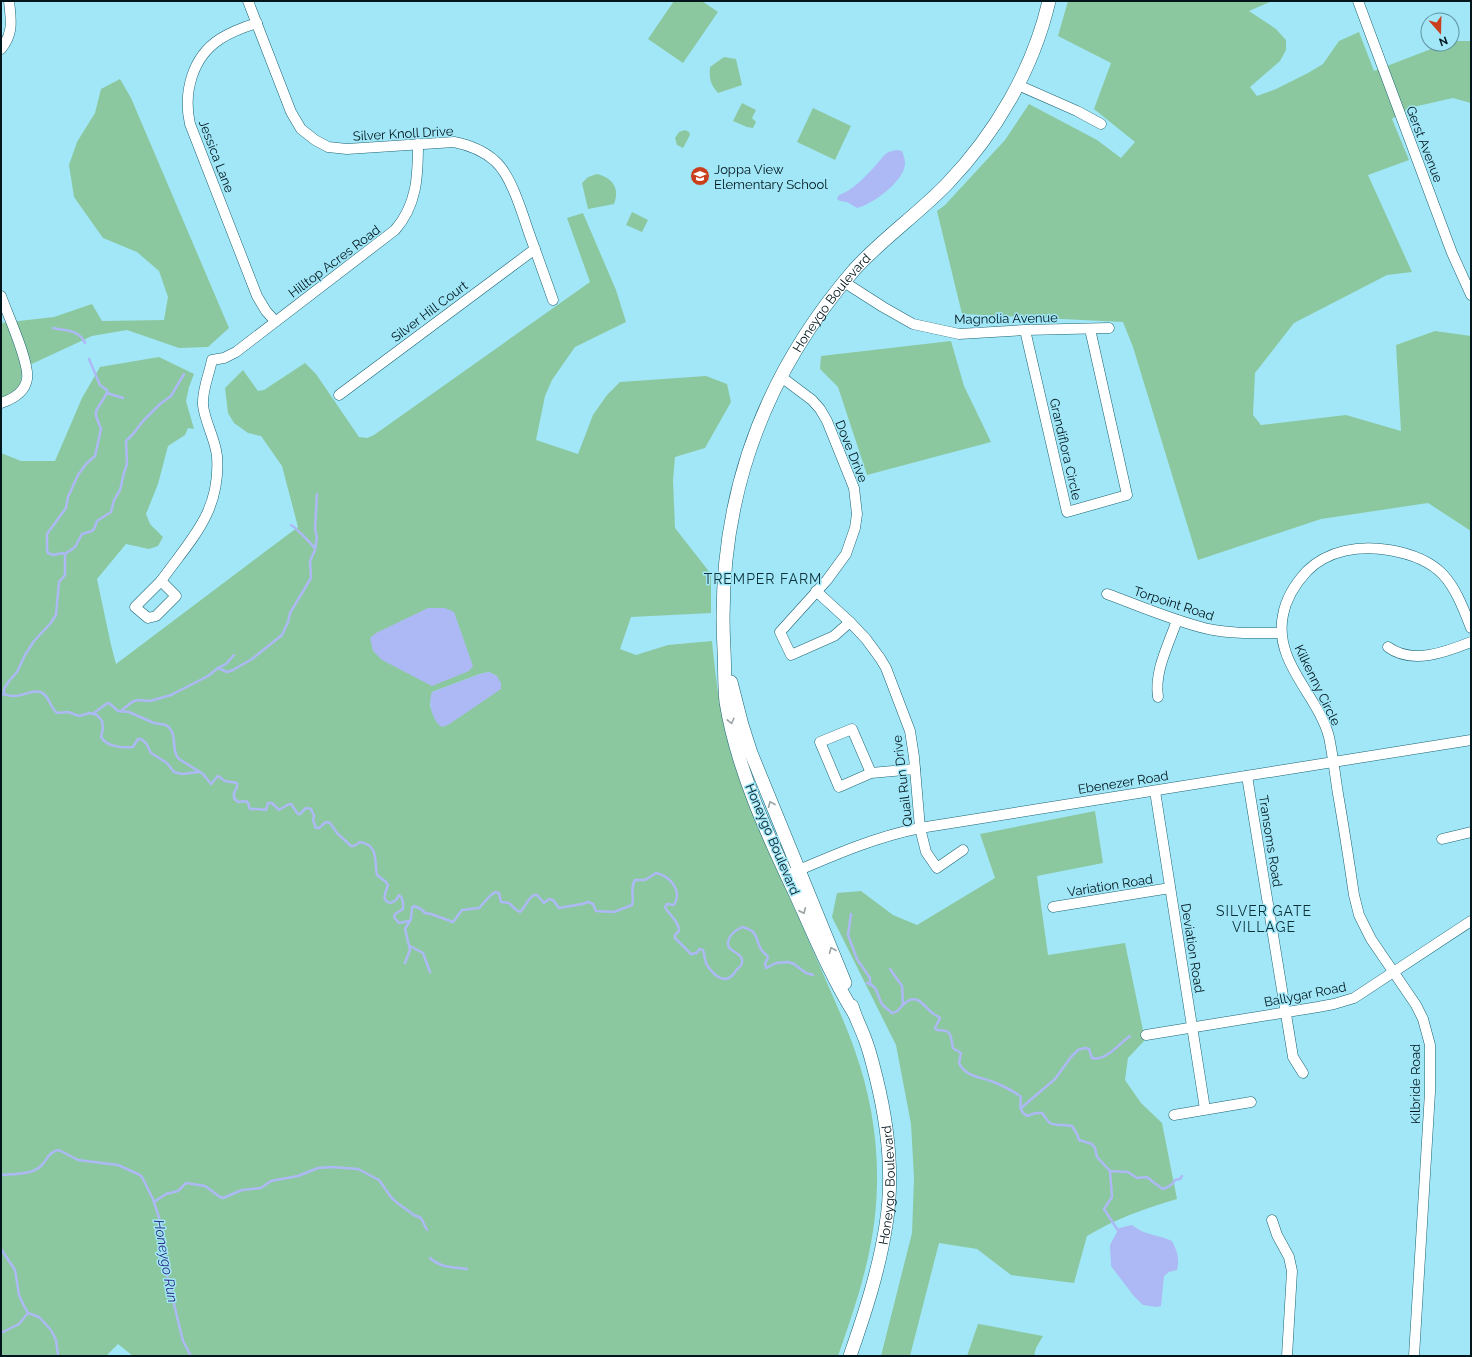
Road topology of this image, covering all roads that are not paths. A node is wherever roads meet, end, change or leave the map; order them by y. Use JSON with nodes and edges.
{"nodes":[{"id":1,"x":9,"y":1,"type":"edge"},
{"id":2,"x":248,"y":1,"type":"edge"},
{"id":3,"x":1048,"y":1,"type":"edge"},
{"id":4,"x":1358,"y":1,"type":"edge"},
{"id":5,"x":257,"y":23,"type":"junction"},
{"id":6,"x":1,"y":49,"type":"edge"},
{"id":7,"x":1018,"y":85,"type":"junction"},
{"id":8,"x":1101,"y":124,"type":"dead end"},
{"id":9,"x":418,"y":144,"type":"junction"},
{"id":10,"x":534,"y":249,"type":"junction"},
{"id":11,"x":844,"y":282,"type":"junction"},
{"id":12,"x":1471,"y":295,"type":"edge"},
{"id":13,"x":1,"y":296,"type":"edge"},
{"id":14,"x":553,"y":300,"type":"dead end"},
{"id":15,"x":275,"y":321,"type":"junction"},
{"id":16,"x":1109,"y":328,"type":"dead end"},
{"id":17,"x":1090,"y":329,"type":"junction"},
{"id":18,"x":1025,"y":330,"type":"junction"},
{"id":19,"x":780,"y":376,"type":"junction"},
{"id":20,"x":339,"y":395,"type":"dead end"},
{"id":21,"x":1,"y":402,"type":"edge"},
{"id":22,"x":161,"y":581,"type":"dead end"},
{"id":23,"x":816,"y":591,"type":"junction"},
{"id":24,"x":1107,"y":594,"type":"dead end"},
{"id":25,"x":1176,"y":620,"type":"junction"},
{"id":26,"x":850,"y":622,"type":"junction"},
{"id":27,"x":1471,"y":628,"type":"edge"},
{"id":28,"x":1281,"y":633,"type":"junction"},
{"id":29,"x":1471,"y":642,"type":"edge"},
{"id":30,"x":1388,"y":647,"type":"dead end"},
{"id":31,"x":725,"y":655,"type":"junction"},
{"id":32,"x":1158,"y":697,"type":"dead end"},
{"id":33,"x":1471,"y":740,"type":"edge"},
{"id":34,"x":1333,"y":762,"type":"junction"},
{"id":35,"x":914,"y":769,"type":"junction"},
{"id":36,"x":871,"y":773,"type":"junction"},
{"id":37,"x":1247,"y":776,"type":"junction"},
{"id":38,"x":1155,"y":791,"type":"junction"},
{"id":39,"x":920,"y":828,"type":"junction"},
{"id":40,"x":1471,"y":832,"type":"edge"},
{"id":41,"x":1442,"y":839,"type":"dead end"},
{"id":42,"x":963,"y":850,"type":"dead end"},
{"id":43,"x":799,"y":870,"type":"junction"},
{"id":44,"x":787,"y":875,"type":"junction"},
{"id":45,"x":1170,"y":888,"type":"junction"},
{"id":46,"x":1053,"y":907,"type":"dead end"},
{"id":47,"x":1471,"y":921,"type":"edge"},
{"id":48,"x":1394,"y":972,"type":"junction"},
{"id":49,"x":1286,"y":1012,"type":"junction"},
{"id":50,"x":854,"y":1013,"type":"junction"},
{"id":51,"x":1192,"y":1027,"type":"junction"},
{"id":52,"x":1146,"y":1035,"type":"dead end"},
{"id":53,"x":1303,"y":1073,"type":"dead end"},
{"id":54,"x":1251,"y":1102,"type":"dead end"},
{"id":55,"x":1205,"y":1109,"type":"junction"},
{"id":56,"x":1174,"y":1115,"type":"dead end"},
{"id":57,"x":1272,"y":1220,"type":"dead end"},
{"id":58,"x":850,"y":1356,"type":"edge"},
{"id":59,"x":1287,"y":1356,"type":"edge"},
{"id":60,"x":1414,"y":1356,"type":"edge"}],
"edges":[{"from":1,"to":6,"type":"street"},
{"from":2,"to":5,"type":"street","name":"Silver Knoll Drive"},
{"from":3,"to":7,"type":"main road","name":"Honeygo Boulevard"},
{"from":4,"to":12,"type":"street","name":"Gerst Avenue"},
{"from":5,"to":9,"type":"street","name":"Silver Knoll Drive"},
{"from":5,"to":15,"type":"street","name":"Jessica Lane"},
{"from":7,"to":8,"type":"street"},
{"from":7,"to":11,"type":"main road","name":"Honeygo Boulevard"},
{"from":9,"to":10,"type":"street","name":"Silver Knoll Drive"},
{"from":9,"to":15,"type":"street","name":"Hilltop Acres Road"},
{"from":10,"to":14,"type":"street","name":"Silver Knoll Drive"},
{"from":10,"to":20,"type":"street","name":"Silver Hill Court"},
{"from":11,"to":18,"type":"street","name":"Magnolia Avenue"},
{"from":11,"to":19,"type":"main road","name":"Honeygo Boulevard"},
{"from":13,"to":21,"type":"street"},
{"from":15,"to":22,"type":"street","name":"Hilltop Acres Road"},
{"from":16,"to":17,"type":"street","name":"Magnolia Avenue"},
{"from":17,"to":18,"type":"street","name":"Magnolia Avenue"},
{"from":17,"to":18,"type":"street","name":"Grandiflora Circle"},
{"from":19,"to":23,"type":"street","name":"Dove Drive"},
{"from":19,"to":31,"type":"main road","name":"Honeygo Boulevard"},
{"from":23,"to":26,"type":"street","name":"Quail Run Drive"},
{"from":23,"to":26,"type":"street","name":"Dove Drive"},
{"from":24,"to":25,"type":"street","name":"Torpoint Road"},
{"from":25,"to":28,"type":"street","name":"Torpoint Road"},
{"from":25,"to":32,"type":"street"},
{"from":26,"to":35,"type":"street","name":"Quail Run Drive"},
{"from":27,"to":28,"type":"street","name":"Kilkenny Circle"},
{"from":28,"to":34,"type":"street","name":"Kilkenny Circle"},
{"from":29,"to":30,"type":"street"},
{"from":43,"to":31,"type":"main road","name":"Honeygo Boulevard","one_way":true},
{"from":31,"to":44,"type":"main road","name":"Honeygo Boulevard","one_way":true},
{"from":33,"to":34,"type":"street","name":"Ebenezer Road"},
{"from":34,"to":37,"type":"street","name":"Ebenezer Road"},
{"from":34,"to":48,"type":"street","name":"Kilbride Road"},
{"from":35,"to":36,"type":"street"},
{"from":35,"to":39,"type":"street","name":"Quail Run Drive"},
{"from":36,"to":36,"type":"street"},
{"from":37,"to":38,"type":"street","name":"Ebenezer Road"},
{"from":37,"to":49,"type":"street","name":"Transoms Road"},
{"from":38,"to":39,"type":"street","name":"Ebenezer Road"},
{"from":38,"to":45,"type":"street","name":"Deviation Road"},
{"from":39,"to":42,"type":"street","name":"Quail Run Drive"},
{"from":39,"to":43,"type":"street","name":"Ebenezer Road"},
{"from":40,"to":41,"type":"street"},
{"from":43,"to":44,"type":"street","name":"Ebenezer Road"},
{"from":50,"to":43,"type":"main road","name":"Honeygo Boulevard","one_way":true},
{"from":44,"to":50,"type":"main road","name":"Honeygo Boulevard","one_way":true},
{"from":45,"to":46,"type":"street","name":"Variation Road"},
{"from":45,"to":51,"type":"street","name":"Deviation Road"},
{"from":47,"to":48,"type":"street","name":"Ballygar Road"},
{"from":48,"to":49,"type":"street","name":"Ballygar Road"},
{"from":48,"to":60,"type":"street","name":"Kilbride Road"},
{"from":49,"to":51,"type":"street","name":"Ballygar Road"},
{"from":49,"to":53,"type":"street","name":"Transoms Road"},
{"from":50,"to":58,"type":"main road","name":"Honeygo Boulevard"},
{"from":51,"to":52,"type":"street","name":"Ballygar Road"},
{"from":51,"to":55,"type":"street","name":"Deviation Road"},
{"from":54,"to":55,"type":"street"},
{"from":55,"to":56,"type":"street"},
{"from":57,"to":59,"type":"street"}]}
